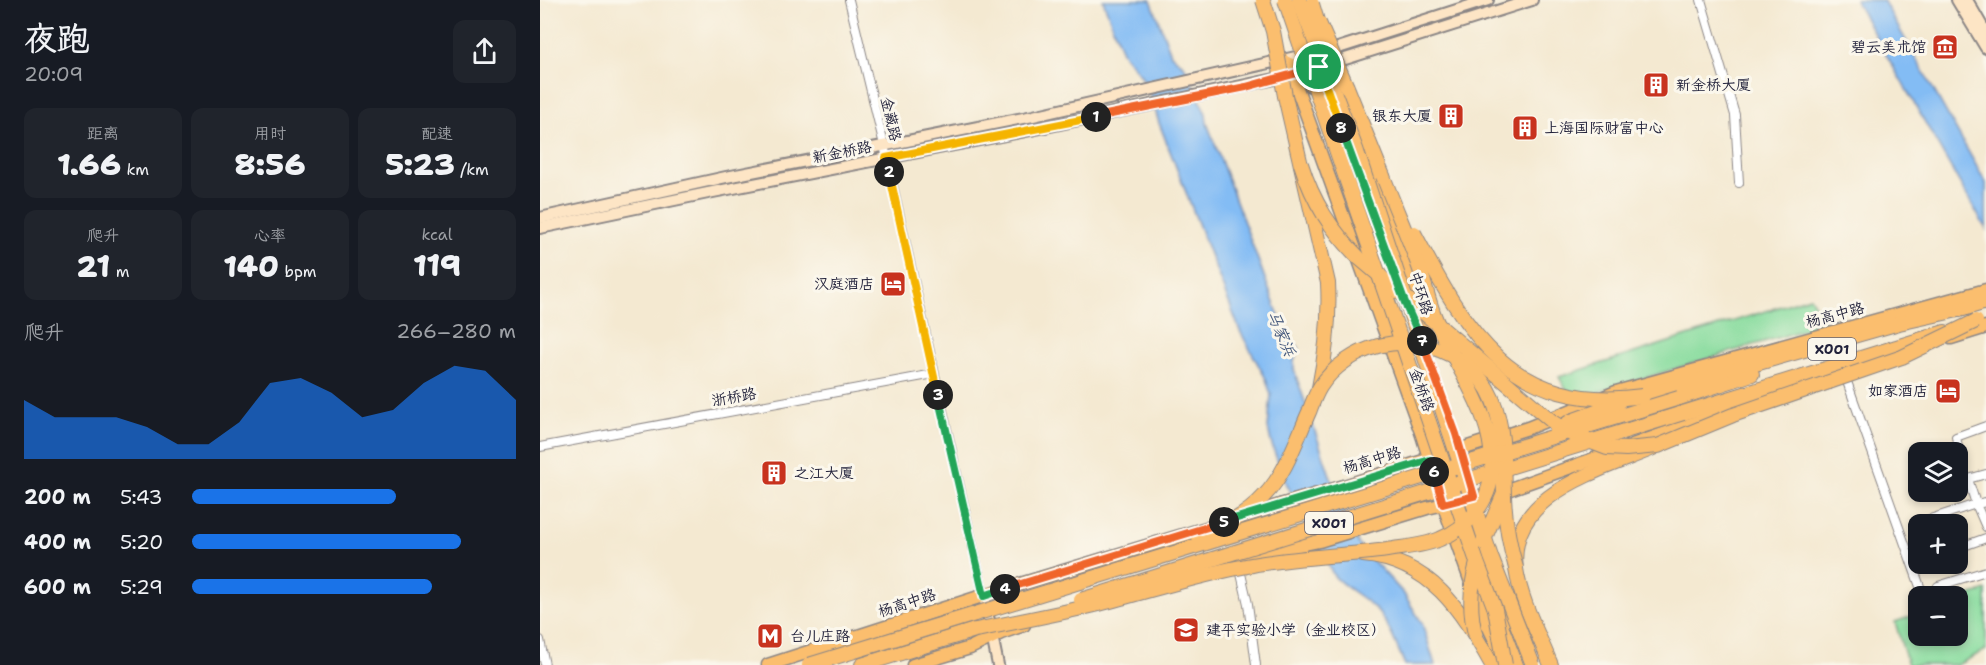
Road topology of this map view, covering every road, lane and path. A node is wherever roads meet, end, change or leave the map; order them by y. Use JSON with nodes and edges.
{"nodes":[{"id":1,"x":849,"y":0,"type":"edge"},
{"id":2,"x":1258,"y":0,"type":"edge"},
{"id":3,"x":1263,"y":0,"type":"edge"},
{"id":4,"x":1285,"y":0,"type":"edge"},
{"id":5,"x":1488,"y":0,"type":"edge"},
{"id":6,"x":1532,"y":0,"type":"edge"},
{"id":7,"x":1701,"y":0,"type":"edge"},
{"id":8,"x":1957,"y":0,"type":"edge"},
{"id":9,"x":1967,"y":0,"type":"edge"},
{"id":10,"x":1305,"y":1,"type":"edge"},
{"id":11,"x":1986,"y":33,"type":"edge"},
{"id":12,"x":1986,"y":48,"type":"edge"},
{"id":13,"x":1316,"y":52,"type":"junction"},
{"id":14,"x":1282,"y":61,"type":"junction"},
{"id":15,"x":1332,"y":63,"type":"junction"},
{"id":16,"x":1319,"y":67,"type":"junction"},
{"id":17,"x":1296,"y":74,"type":"junction"},
{"id":18,"x":884,"y":145,"type":"junction"},
{"id":19,"x":886,"y":158,"type":"junction"},
{"id":20,"x":1301,"y":164,"type":"junction"},
{"id":21,"x":1383,"y":176,"type":"junction"},
{"id":22,"x":1739,"y":183,"type":"dead end"},
{"id":23,"x":1362,"y":186,"type":"junction"},
{"id":24,"x":540,"y":218,"type":"edge"},
{"id":25,"x":540,"y":228,"type":"edge"},
{"id":26,"x":1986,"y":290,"type":"edge"},
{"id":27,"x":1986,"y":302,"type":"edge"},
{"id":28,"x":1967,"y":308,"type":"junction"},
{"id":29,"x":1983,"y":322,"type":"edge"},
{"id":30,"x":1388,"y":339,"type":"junction"},
{"id":31,"x":1424,"y":344,"type":"junction"},
{"id":32,"x":1843,"y":372,"type":"junction"},
{"id":33,"x":934,"y":374,"type":"junction"},
{"id":34,"x":1319,"y":388,"type":"junction"},
{"id":35,"x":1643,"y":396,"type":"junction"},
{"id":36,"x":1986,"y":426,"type":"edge"},
{"id":37,"x":1957,"y":442,"type":"edge"},
{"id":38,"x":1658,"y":446,"type":"junction"},
{"id":39,"x":540,"y":447,"type":"edge"},
{"id":40,"x":1461,"y":450,"type":"junction"},
{"id":41,"x":1446,"y":454,"type":"junction"},
{"id":42,"x":1430,"y":460,"type":"junction"},
{"id":43,"x":1986,"y":474,"type":"edge"},
{"id":44,"x":1968,"y":479,"type":"joint"},
{"id":45,"x":1474,"y":496,"type":"junction"},
{"id":46,"x":1461,"y":499,"type":"junction"},
{"id":47,"x":1986,"y":502,"type":"edge"},
{"id":48,"x":1443,"y":504,"type":"junction"},
{"id":49,"x":1976,"y":504,"type":"junction"},
{"id":50,"x":1945,"y":514,"type":"edge"},
{"id":51,"x":1986,"y":527,"type":"edge"},
{"id":52,"x":1986,"y":538,"type":"edge"},
{"id":53,"x":1968,"y":544,"type":"edge"},
{"id":54,"x":1354,"y":554,"type":"junction"},
{"id":55,"x":1238,"y":558,"type":"junction"},
{"id":56,"x":1516,"y":568,"type":"junction"},
{"id":57,"x":1986,"y":571,"type":"edge"},
{"id":58,"x":1920,"y":586,"type":"edge"},
{"id":59,"x":1938,"y":586,"type":"dead end"},
{"id":60,"x":1038,"y":594,"type":"junction"},
{"id":61,"x":984,"y":596,"type":"junction"},
{"id":62,"x":1494,"y":609,"type":"junction"},
{"id":63,"x":1487,"y":625,"type":"junction"},
{"id":64,"x":1525,"y":628,"type":"junction"},
{"id":65,"x":975,"y":630,"type":"junction"},
{"id":66,"x":992,"y":638,"type":"junction"},
{"id":67,"x":1476,"y":638,"type":"junction"},
{"id":68,"x":540,"y":640,"type":"edge"},
{"id":69,"x":545,"y":665,"type":"edge"},
{"id":70,"x":768,"y":665,"type":"edge"},
{"id":71,"x":809,"y":665,"type":"edge"},
{"id":72,"x":862,"y":665,"type":"edge"},
{"id":73,"x":913,"y":665,"type":"edge"},
{"id":74,"x":998,"y":665,"type":"edge"},
{"id":75,"x":1256,"y":665,"type":"edge"},
{"id":76,"x":1494,"y":665,"type":"edge"},
{"id":77,"x":1507,"y":665,"type":"edge"},
{"id":78,"x":1516,"y":665,"type":"edge"},
{"id":79,"x":1533,"y":665,"type":"edge"},
{"id":80,"x":1540,"y":665,"type":"edge"},
{"id":81,"x":1551,"y":665,"type":"edge"}],
"edges":[{"from":1,"to":18,"type":"street","name":"金藏路"},
{"from":2,"to":14,"type":"main road"},
{"from":3,"to":20,"type":"highway","bridge":true},
{"from":4,"to":62,"type":"highway","bridge":true},
{"from":5,"to":13,"type":"street","name":"新金桥路"},
{"from":6,"to":15,"type":"street","name":"新金桥路"},
{"from":7,"to":22,"type":"street"},
{"from":8,"to":12,"type":"street"},
{"from":9,"to":11,"type":"street"},
{"from":10,"to":13,"type":"main road","name":"金桥路"},
{"from":10,"to":21,"type":"highway","bridge":true},
{"from":10,"to":79,"type":"highway","name":"中环路","bridge":true},
{"from":13,"to":14,"type":"street","name":"新金桥路"},
{"from":13,"to":15,"type":"main road"},
{"from":13,"to":16,"type":"main road","name":"金桥路"},
{"from":14,"to":17,"type":"main road"},
{"from":14,"to":18,"type":"street","name":"新金桥路"},
{"from":15,"to":16,"type":"street","name":"新金桥路"},
{"from":15,"to":31,"type":"main road","name":"金桥路"},
{"from":16,"to":17,"type":"street","name":"新金桥路"},
{"from":16,"to":23,"type":"main road","name":"金桥路"},
{"from":17,"to":19,"type":"street","name":"新金桥路"},
{"from":17,"to":23,"type":"main road"},
{"from":17,"to":30,"type":"main road","name":"金桥路"},
{"from":18,"to":19,"type":"street","name":"金藏路"},
{"from":18,"to":24,"type":"street","name":"新金桥路"},
{"from":19,"to":25,"type":"street","name":"新金桥路"},
{"from":19,"to":33,"type":"street","name":"金藏路"},
{"from":20,"to":34,"type":"highway","bridge":true},
{"from":20,"to":38,"type":"highway","bridge":true},
{"from":21,"to":35,"type":"highway","bridge":true},
{"from":21,"to":54,"type":"highway","bridge":true},
{"from":23,"to":31,"type":"main road","name":"金桥路"},
{"from":26,"to":40,"type":"main road","name":"杨高中路","number":"X001"},
{"from":27,"to":28,"type":"highway","name":"杨高中路","number":"X001"},
{"from":28,"to":35,"type":"highway"},
{"from":28,"to":60,"type":"highway","name":"杨高中路","number":"X001","bridge":true},
{"from":29,"to":32,"type":"main road","number":"X001"},
{"from":29,"to":38,"type":"highway","bridge":true},
{"from":29,"to":65,"type":"highway","number":"X001","bridge":true},
{"from":30,"to":41,"type":"main road"},
{"from":30,"to":42,"type":"main road","name":"金桥路"},
{"from":31,"to":40,"type":"main road","name":"金桥路"},
{"from":32,"to":45,"type":"main road","number":"X001"},
{"from":32,"to":58,"type":"street"},
{"from":33,"to":39,"type":"street","name":"浙桥路"},
{"from":33,"to":61,"type":"street","name":"金藏路"},
{"from":34,"to":56,"type":"highway","bridge":true},
{"from":34,"to":60,"type":"highway","bridge":true},
{"from":35,"to":67,"type":"highway","bridge":true},
{"from":36,"to":37,"type":"street"},
{"from":38,"to":56,"type":"highway","bridge":true},
{"from":40,"to":41,"type":"main road","name":"杨高中路"},
{"from":40,"to":45,"type":"main road","name":"金桥路"},
{"from":41,"to":42,"type":"main road","name":"杨高中路"},
{"from":41,"to":45,"type":"main road"},
{"from":42,"to":46,"type":"main road"},
{"from":42,"to":48,"type":"main road","name":"金桥路"},
{"from":42,"to":61,"type":"main road","name":"杨高中路","number":"X001","bridge":true},
{"from":43,"to":44,"type":"street"},
{"from":44,"to":49,"type":"street"},
{"from":45,"to":46,"type":"main road","number":"X001"},
{"from":45,"to":64,"type":"main road","name":"金桥路"},
{"from":46,"to":48,"type":"main road","number":"X001"},
{"from":46,"to":64,"type":"main road"},
{"from":47,"to":49,"type":"street"},
{"from":48,"to":55,"type":"main road","number":"X001"},
{"from":48,"to":63,"type":"main road","name":"金桥路"},
{"from":49,"to":50,"type":"street"},
{"from":49,"to":51,"type":"street"},
{"from":52,"to":53,"type":"street"},
{"from":54,"to":65,"type":"highway","bridge":true},
{"from":54,"to":67,"type":"highway","bridge":true},
{"from":55,"to":66,"type":"main road","number":"X001"},
{"from":55,"to":75,"type":"street"},
{"from":56,"to":81,"type":"highway"},
{"from":57,"to":59,"type":"street"},
{"from":60,"to":71,"type":"highway","name":"杨高中路","number":"X001","bridge":true},
{"from":61,"to":66,"type":"street"},
{"from":61,"to":70,"type":"main road","name":"杨高中路","number":"X001"},
{"from":62,"to":77,"type":"highway","bridge":true},
{"from":62,"to":78,"type":"highway","bridge":true},
{"from":63,"to":76,"type":"main road","name":"金桥路"},
{"from":63,"to":77,"type":"main road","name":"金桥路"},
{"from":64,"to":80,"type":"main road","name":"金桥路"},
{"from":65,"to":72,"type":"highway","number":"X001"},
{"from":66,"to":73,"type":"main road","number":"X001"},
{"from":66,"to":74,"type":"street"},
{"from":67,"to":76,"type":"highway"},
{"from":68,"to":69,"type":"street"}]}
